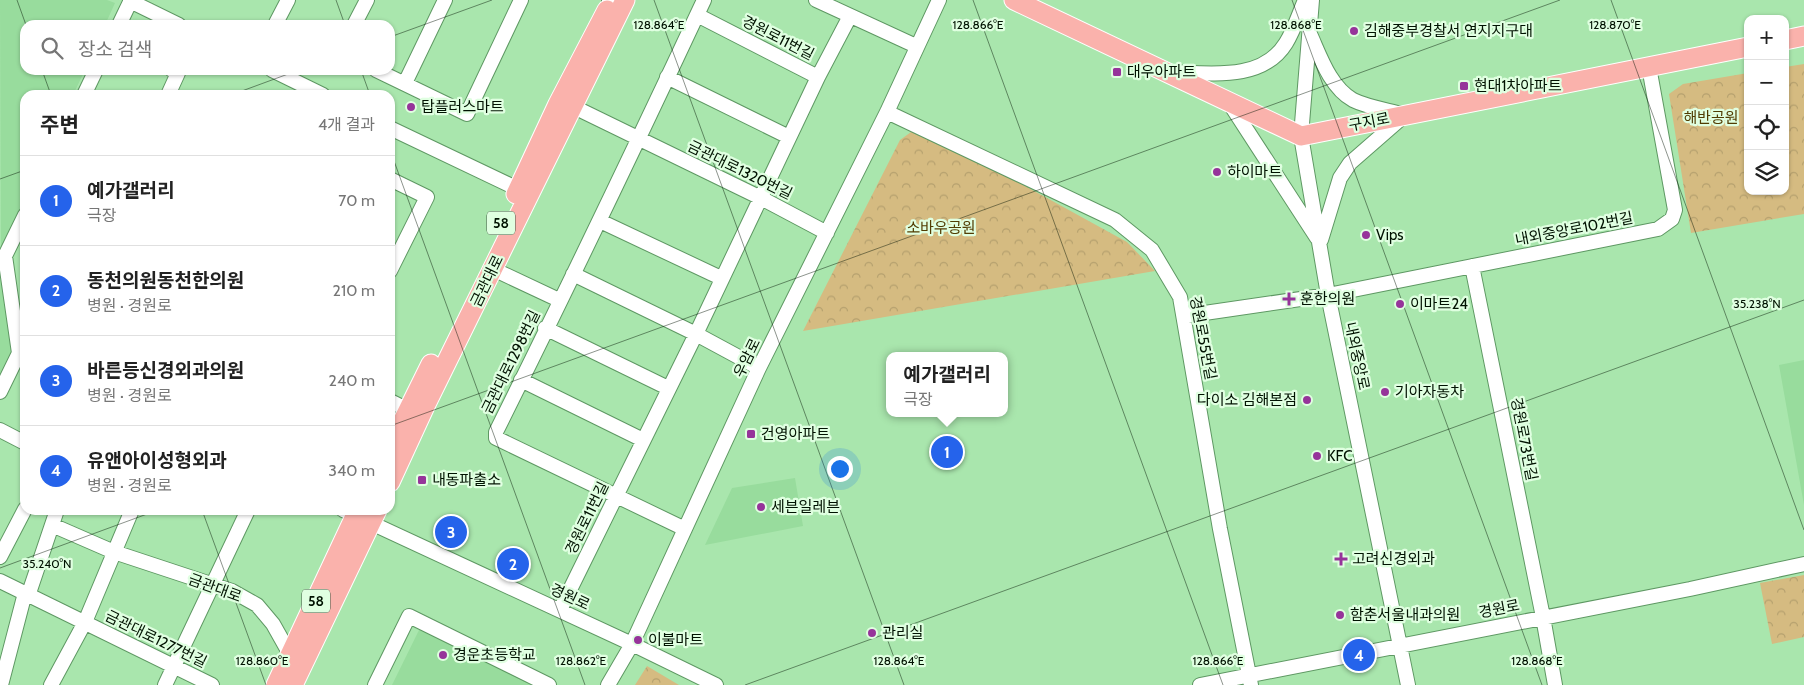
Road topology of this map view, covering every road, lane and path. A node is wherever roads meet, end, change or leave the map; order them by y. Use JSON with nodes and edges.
{"nodes":[{"id":1,"x":288,"y":0,"type":"edge"},
{"id":2,"x":367,"y":0,"type":"edge"},
{"id":3,"x":445,"y":0,"type":"edge"},
{"id":4,"x":521,"y":0,"type":"edge"},
{"id":5,"x":615,"y":0,"type":"edge"},
{"id":6,"x":704,"y":0,"type":"edge"},
{"id":7,"x":816,"y":0,"type":"edge"},
{"id":8,"x":939,"y":0,"type":"edge"},
{"id":9,"x":1014,"y":0,"type":"edge"},
{"id":10,"x":1305,"y":0,"type":"edge"},
{"id":11,"x":1312,"y":0,"type":"edge"},
{"id":12,"x":131,"y":1,"type":"edge"},
{"id":13,"x":697,"y":15,"type":"junction"},
{"id":14,"x":850,"y":16,"type":"junction"},
{"id":15,"x":122,"y":20,"type":"edge"},
{"id":16,"x":169,"y":20,"type":"edge"},
{"id":17,"x":280,"y":20,"type":"edge"},
{"id":18,"x":357,"y":20,"type":"edge"},
{"id":19,"x":1309,"y":33,"type":"junction"},
{"id":20,"x":1804,"y":36,"type":"edge"},
{"id":21,"x":1789,"y":39,"type":"edge"},
{"id":22,"x":916,"y":46,"type":"junction"},
{"id":23,"x":1744,"y":48,"type":"edge"},
{"id":24,"x":1649,"y":67,"type":"junction"},
{"id":25,"x":1170,"y":72,"type":"junction"},
{"id":26,"x":94,"y":75,"type":"edge"},
{"id":27,"x":177,"y":75,"type":"edge"},
{"id":28,"x":282,"y":75,"type":"edge"},
{"id":29,"x":387,"y":75,"type":"edge"},
{"id":30,"x":818,"y":76,"type":"junction"},
{"id":31,"x":667,"y":77,"type":"junction"},
{"id":32,"x":405,"y":83,"type":"junction"},
{"id":33,"x":86,"y":90,"type":"edge"},
{"id":34,"x":170,"y":90,"type":"edge"},
{"id":35,"x":313,"y":90,"type":"edge"},
{"id":36,"x":1228,"y":100,"type":"junction"},
{"id":37,"x":574,"y":107,"type":"junction"},
{"id":38,"x":887,"y":112,"type":"junction"},
{"id":39,"x":1405,"y":115,"type":"junction"},
{"id":40,"x":395,"y":130,"type":"edge"},
{"id":41,"x":1301,"y":136,"type":"junction"},
{"id":42,"x":790,"y":137,"type":"junction"},
{"id":43,"x":637,"y":139,"type":"junction"},
{"id":44,"x":395,"y":182,"type":"edge"},
{"id":45,"x":518,"y":189,"type":"junction"},
{"id":46,"x":761,"y":198,"type":"junction"},
{"id":47,"x":600,"y":221,"type":"junction"},
{"id":48,"x":20,"y":227,"type":"edge"},
{"id":49,"x":827,"y":233,"type":"junction"},
{"id":50,"x":1320,"y":243,"type":"junction"},
{"id":51,"x":395,"y":261,"type":"edge"},
{"id":52,"x":1472,"y":266,"type":"junction"},
{"id":53,"x":493,"y":269,"type":"junction"},
{"id":54,"x":4,"y":273,"type":"edge"},
{"id":55,"x":573,"y":274,"type":"junction"},
{"id":56,"x":721,"y":278,"type":"junction"},
{"id":57,"x":1328,"y":295,"type":"junction"},
{"id":58,"x":559,"y":300,"type":"junction"},
{"id":59,"x":1184,"y":316,"type":"junction"},
{"id":60,"x":546,"y":328,"type":"junction"},
{"id":61,"x":696,"y":334,"type":"junction"},
{"id":62,"x":20,"y":346,"type":"edge"},
{"id":63,"x":20,"y":358,"type":"edge"},
{"id":64,"x":760,"y":368,"type":"junction"},
{"id":65,"x":522,"y":380,"type":"junction"},
{"id":66,"x":668,"y":388,"type":"junction"},
{"id":67,"x":0,"y":392,"type":"edge"},
{"id":68,"x":395,"y":404,"type":"edge"},
{"id":69,"x":408,"y":410,"type":"junction"},
{"id":70,"x":0,"y":430,"type":"edge"},
{"id":71,"x":395,"y":437,"type":"edge"},
{"id":72,"x":20,"y":440,"type":"edge"},
{"id":73,"x":642,"y":440,"type":"junction"},
{"id":74,"x":395,"y":471,"type":"edge"},
{"id":75,"x":615,"y":497,"type":"junction"},
{"id":76,"x":22,"y":515,"type":"edge"},
{"id":77,"x":55,"y":515,"type":"edge"},
{"id":78,"x":130,"y":515,"type":"edge"},
{"id":79,"x":245,"y":515,"type":"edge"},
{"id":80,"x":361,"y":515,"type":"edge"},
{"id":81,"x":361,"y":515,"type":"edge"},
{"id":82,"x":363,"y":515,"type":"edge"},
{"id":83,"x":52,"y":525,"type":"junction"},
{"id":84,"x":685,"y":529,"type":"junction"},
{"id":85,"x":114,"y":552,"type":"junction"},
{"id":86,"x":0,"y":558,"type":"edge"},
{"id":87,"x":1804,"y":564,"type":"edge"},
{"id":88,"x":0,"y":581,"type":"edge"},
{"id":89,"x":210,"y":585,"type":"junction"},
{"id":90,"x":26,"y":595,"type":"junction"},
{"id":91,"x":560,"y":610,"type":"junction"},
{"id":92,"x":1543,"y":618,"type":"junction"},
{"id":93,"x":85,"y":622,"type":"junction"},
{"id":94,"x":632,"y":644,"type":"junction"},
{"id":95,"x":1400,"y":646,"type":"junction"},
{"id":96,"x":291,"y":656,"type":"junction"},
{"id":97,"x":174,"y":666,"type":"junction"},
{"id":98,"x":1250,"y":680,"type":"edge"},
{"id":99,"x":1,"y":685,"type":"edge"},
{"id":100,"x":51,"y":685,"type":"edge"},
{"id":101,"x":165,"y":685,"type":"edge"},
{"id":102,"x":212,"y":685,"type":"edge"},
{"id":103,"x":276,"y":685,"type":"edge"},
{"id":104,"x":293,"y":685,"type":"edge"},
{"id":105,"x":375,"y":685,"type":"edge"},
{"id":106,"x":549,"y":685,"type":"edge"},
{"id":107,"x":608,"y":685,"type":"edge"},
{"id":108,"x":716,"y":685,"type":"edge"},
{"id":109,"x":1200,"y":685,"type":"edge"},
{"id":110,"x":1408,"y":685,"type":"edge"},
{"id":111,"x":1555,"y":685,"type":"edge"}],
"edges":[{"from":1,"to":17,"type":"street"},
{"from":2,"to":18,"type":"street"},
{"from":3,"to":32,"type":"street"},
{"from":4,"to":32,"type":"street"},
{"from":5,"to":37,"type":"main road","name":"금관대로"},
{"from":5,"to":45,"type":"main road","name":"금관대로","number":"58"},
{"from":6,"to":13,"type":"street"},
{"from":7,"to":14,"type":"street"},
{"from":8,"to":22,"type":"street","name":"우암로"},
{"from":9,"to":25,"type":"main road"},
{"from":10,"to":25,"type":"street"},
{"from":11,"to":19,"type":"street","name":"내외중앙로"},
{"from":12,"to":15,"type":"street"},
{"from":12,"to":16,"type":"street"},
{"from":13,"to":30,"type":"street","name":"경원로11번길"},
{"from":13,"to":31,"type":"street"},
{"from":14,"to":22,"type":"street"},
{"from":14,"to":30,"type":"street","name":"경원로11번길"},
{"from":19,"to":39,"type":"street"},
{"from":19,"to":41,"type":"street","name":"내외중앙로"},
{"from":20,"to":21,"type":"main road"},
{"from":22,"to":38,"type":"street","name":"우암로"},
{"from":23,"to":24,"type":"main road","name":"구지로"},
{"from":24,"to":39,"type":"main road","name":"구지로"},
{"from":24,"to":52,"type":"street","name":"내외중앙로102번길"},
{"from":25,"to":36,"type":"main road"},
{"from":26,"to":33,"type":"street"},
{"from":27,"to":34,"type":"street"},
{"from":28,"to":35,"type":"street"},
{"from":29,"to":32,"type":"street"},
{"from":30,"to":42,"type":"street","name":"경원로11번길"},
{"from":31,"to":42,"type":"street"},
{"from":31,"to":43,"type":"street"},
{"from":36,"to":41,"type":"main road"},
{"from":36,"to":50,"type":"street"},
{"from":37,"to":43,"type":"street","name":"금관대로1320번길"},
{"from":37,"to":53,"type":"main road","name":"금관대로"},
{"from":38,"to":49,"type":"street","name":"우암로"},
{"from":38,"to":59,"type":"street","name":"경원로55번길"},
{"from":39,"to":41,"type":"main road","name":"구지로"},
{"from":39,"to":50,"type":"street"},
{"from":40,"to":45,"type":"street"},
{"from":41,"to":50,"type":"street","name":"내외중앙로"},
{"from":42,"to":46,"type":"street","name":"경원로11번길"},
{"from":43,"to":46,"type":"street","name":"금관대로1320번길"},
{"from":43,"to":47,"type":"street","name":"금관대로1298번길"},
{"from":44,"to":51,"type":"street"},
{"from":45,"to":69,"type":"main road","name":"금관대로","number":"58"},
{"from":46,"to":49,"type":"street","name":"금관대로1320번길"},
{"from":46,"to":56,"type":"street","name":"경원로11번길"},
{"from":47,"to":55,"type":"street","name":"금관대로1298번길"},
{"from":47,"to":56,"type":"street"},
{"from":48,"to":54,"type":"street"},
{"from":49,"to":64,"type":"street","name":"우암로"},
{"from":50,"to":57,"type":"street","name":"내외중앙로"},
{"from":52,"to":57,"type":"street","name":"내외중앙로102번길"},
{"from":52,"to":92,"type":"street","name":"경원로73번길"},
{"from":53,"to":58,"type":"street"},
{"from":53,"to":74,"type":"main road","name":"금관대로"},
{"from":54,"to":62,"type":"street"},
{"from":55,"to":58,"type":"street","name":"금관대로1298번길"},
{"from":55,"to":61,"type":"street"},
{"from":56,"to":61,"type":"street","name":"경원로11번길"},
{"from":57,"to":59,"type":"street","name":"내외중앙로102번길"},
{"from":57,"to":95,"type":"street","name":"내외중앙로"},
{"from":58,"to":60,"type":"street","name":"금관대로1298번길"},
{"from":59,"to":98,"type":"street","name":"경원로55번길"},
{"from":60,"to":65,"type":"street","name":"금관대로1298번길"},
{"from":60,"to":66,"type":"street"},
{"from":61,"to":64,"type":"street"},
{"from":61,"to":66,"type":"street","name":"경원로11번길"},
{"from":63,"to":67,"type":"street"},
{"from":64,"to":84,"type":"street","name":"우암로"},
{"from":65,"to":73,"type":"street"},
{"from":65,"to":75,"type":"street","name":"금관대로1298번길"},
{"from":66,"to":73,"type":"street","name":"경원로11번길"},
{"from":68,"to":69,"type":"street"},
{"from":69,"to":71,"type":"main road","name":"금관대로","number":"58"},
{"from":70,"to":72,"type":"street"},
{"from":73,"to":75,"type":"street","name":"경원로11번길"},
{"from":75,"to":84,"type":"street","name":"금관대로1298번길"},
{"from":75,"to":91,"type":"street","name":"경원로11번길"},
{"from":76,"to":86,"type":"street"},
{"from":77,"to":83,"type":"street"},
{"from":78,"to":85,"type":"street","name":"금관대로1277번길"},
{"from":79,"to":89,"type":"street"},
{"from":80,"to":96,"type":"main road","number":"58"},
{"from":81,"to":104,"type":"main road","number":"58"},
{"from":82,"to":91,"type":"street","name":"경원로"},
{"from":83,"to":85,"type":"street","name":"금관대로"},
{"from":83,"to":90,"type":"street"},
{"from":84,"to":94,"type":"street","name":"우암로"},
{"from":85,"to":89,"type":"street","name":"금관대로"},
{"from":85,"to":93,"type":"street","name":"금관대로1277번길"},
{"from":87,"to":92,"type":"street","name":"경원로"},
{"from":88,"to":90,"type":"street","name":"금관대로1277번길"},
{"from":89,"to":96,"type":"street","name":"금관대로"},
{"from":89,"to":97,"type":"street"},
{"from":90,"to":93,"type":"street","name":"금관대로1277번길"},
{"from":90,"to":99,"type":"street"},
{"from":91,"to":94,"type":"street","name":"경원로"},
{"from":92,"to":95,"type":"street","name":"경원로"},
{"from":92,"to":111,"type":"street","name":"경원로73번길"},
{"from":93,"to":97,"type":"street","name":"금관대로1277번길"},
{"from":93,"to":100,"type":"street"},
{"from":94,"to":107,"type":"street","name":"우암로"},
{"from":94,"to":108,"type":"street","name":"경원로"},
{"from":95,"to":98,"type":"street","name":"경원로"},
{"from":95,"to":110,"type":"street","name":"내외중앙로"},
{"from":96,"to":103,"type":"main road","number":"58"},
{"from":97,"to":101,"type":"street"},
{"from":97,"to":102,"type":"street","name":"금관대로1277번길"},
{"from":98,"to":109,"type":"street","name":"경원로"},
{"from":105,"to":106,"type":"street"}]}
